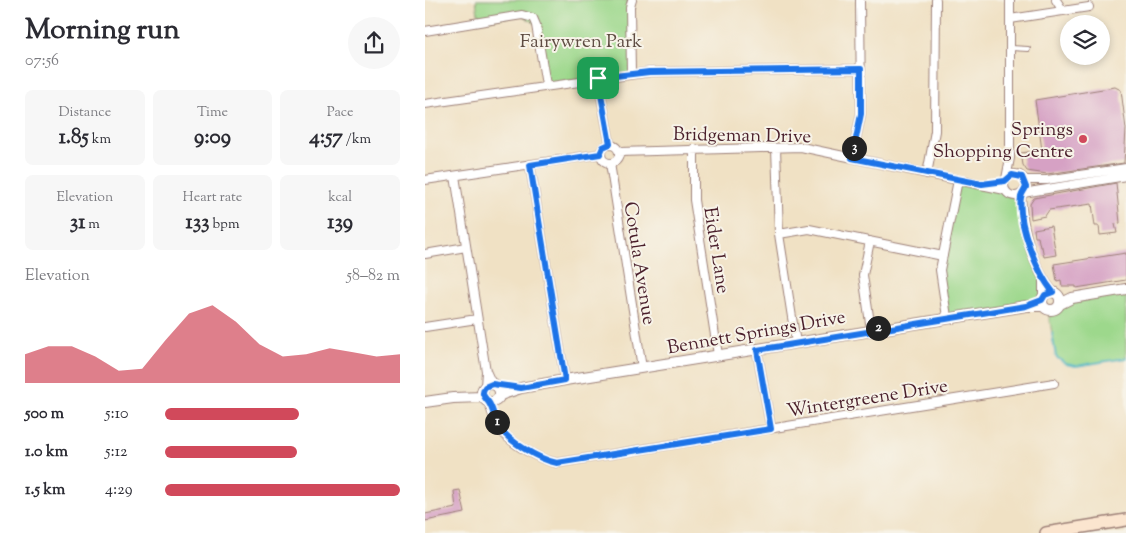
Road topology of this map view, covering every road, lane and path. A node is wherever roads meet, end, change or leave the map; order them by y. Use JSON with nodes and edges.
{"nodes":[{"id":1,"x":633,"y":0,"type":"edge"},
{"id":2,"x":860,"y":0,"type":"edge"},
{"id":3,"x":936,"y":0,"type":"edge"},
{"id":4,"x":1010,"y":0,"type":"edge"},
{"id":5,"x":1056,"y":0,"type":"edge"},
{"id":6,"x":1089,"y":7,"type":"dead end"},
{"id":7,"x":1063,"y":11,"type":"junction"},
{"id":8,"x":1010,"y":19,"type":"junction"},
{"id":9,"x":425,"y":31,"type":"edge"},
{"id":10,"x":1010,"y":48,"type":"junction"},
{"id":11,"x":1028,"y":48,"type":"dead end"},
{"id":12,"x":861,"y":69,"type":"junction"},
{"id":13,"x":631,"y":74,"type":"junction"},
{"id":14,"x":598,"y":78,"type":"junction"},
{"id":15,"x":546,"y":85,"type":"junction"},
{"id":16,"x":425,"y":104,"type":"edge"},
{"id":17,"x":610,"y":144,"type":"junction"},
{"id":18,"x":776,"y":148,"type":"junction"},
{"id":19,"x":694,"y":149,"type":"junction"},
{"id":20,"x":619,"y":152,"type":"junction"},
{"id":21,"x":600,"y":154,"type":"junction"},
{"id":22,"x":852,"y":158,"type":"junction"},
{"id":23,"x":1010,"y":158,"type":"junction"},
{"id":24,"x":610,"y":163,"type":"junction"},
{"id":25,"x":530,"y":165,"type":"junction"},
{"id":26,"x":1126,"y":168,"type":"edge"},
{"id":27,"x":927,"y":174,"type":"junction"},
{"id":28,"x":455,"y":176,"type":"junction"},
{"id":29,"x":1126,"y":176,"type":"edge"},
{"id":30,"x":1022,"y":177,"type":"junction"},
{"id":31,"x":425,"y":180,"type":"edge"},
{"id":32,"x":959,"y":180,"type":"junction"},
{"id":33,"x":1006,"y":180,"type":"junction"},
{"id":34,"x":982,"y":184,"type":"junction"},
{"id":35,"x":1005,"y":190,"type":"junction"},
{"id":36,"x":1019,"y":195,"type":"junction"},
{"id":37,"x":779,"y":234,"type":"junction"},
{"id":38,"x":870,"y":241,"type":"junction"},
{"id":39,"x":466,"y":247,"type":"junction"},
{"id":40,"x":425,"y":254,"type":"edge"},
{"id":41,"x":943,"y":256,"type":"junction"},
{"id":42,"x":1043,"y":280,"type":"junction"},
{"id":43,"x":1126,"y":289,"type":"edge"},
{"id":44,"x":1057,"y":297,"type":"junction"},
{"id":45,"x":1043,"y":301,"type":"junction"},
{"id":46,"x":947,"y":318,"type":"junction"},
{"id":47,"x":477,"y":319,"type":"junction"},
{"id":48,"x":425,"y":327,"type":"edge"},
{"id":49,"x":871,"y":330,"type":"junction"},
{"id":50,"x":796,"y":343,"type":"junction"},
{"id":51,"x":757,"y":350,"type":"junction"},
{"id":52,"x":718,"y":355,"type":"junction"},
{"id":53,"x":642,"y":368,"type":"junction"},
{"id":54,"x":565,"y":380,"type":"junction"},
{"id":55,"x":1054,"y":382,"type":"dead end"},
{"id":56,"x":490,"y":393,"type":"junction"},
{"id":57,"x":425,"y":402,"type":"edge"},
{"id":58,"x":771,"y":429,"type":"junction"},
{"id":59,"x":1126,"y":520,"type":"edge"},
{"id":60,"x":1046,"y":533,"type":"edge"}],
"edges":[{"from":1,"to":13,"type":"street"},
{"from":2,"to":12,"type":"street"},
{"from":3,"to":27,"type":"street"},
{"from":4,"to":8,"type":"street"},
{"from":5,"to":7,"type":"street"},
{"from":6,"to":7,"type":"street"},
{"from":7,"to":8,"type":"street"},
{"from":8,"to":10,"type":"street"},
{"from":9,"to":15,"type":"street"},
{"from":10,"to":11,"type":"lane"},
{"from":10,"to":23,"type":"street"},
{"from":12,"to":13,"type":"street"},
{"from":12,"to":22,"type":"street"},
{"from":13,"to":14,"type":"street"},
{"from":14,"to":15,"type":"street"},
{"from":14,"to":17,"type":"street"},
{"from":15,"to":16,"type":"street"},
{"from":17,"to":20,"type":"street"},
{"from":17,"to":21,"type":"street"},
{"from":18,"to":19,"type":"street","name":"Bridgeman Drive"},
{"from":18,"to":22,"type":"street","name":"Bridgeman Drive"},
{"from":18,"to":37,"type":"street"},
{"from":19,"to":20,"type":"street","name":"Bridgeman Drive"},
{"from":19,"to":52,"type":"street","name":"Eider Lane"},
{"from":20,"to":24,"type":"street"},
{"from":21,"to":24,"type":"street"},
{"from":21,"to":25,"type":"street"},
{"from":22,"to":27,"type":"street","name":"Bridgeman Drive"},
{"from":23,"to":30,"type":"street"},
{"from":23,"to":33,"type":"street"},
{"from":24,"to":53,"type":"street","name":"Cotula Avenue"},
{"from":25,"to":28,"type":"street"},
{"from":25,"to":54,"type":"street"},
{"from":26,"to":30,"type":"street"},
{"from":27,"to":32,"type":"street","name":"Bridgeman Drive"},
{"from":28,"to":31,"type":"street"},
{"from":28,"to":39,"type":"street","name":"Wintergreene Drive"},
{"from":29,"to":36,"type":"street"},
{"from":30,"to":33,"type":"street"},
{"from":30,"to":36,"type":"street"},
{"from":32,"to":34,"type":"street","name":"Bridgeman Drive"},
{"from":32,"to":41,"type":"street"},
{"from":33,"to":34,"type":"street","name":"Bridgeman Drive"},
{"from":33,"to":35,"type":"street"},
{"from":34,"to":35,"type":"street","name":"Bridgeman Drive"},
{"from":35,"to":36,"type":"street"},
{"from":36,"to":42,"type":"street"},
{"from":37,"to":38,"type":"street"},
{"from":37,"to":50,"type":"street"},
{"from":38,"to":41,"type":"street"},
{"from":38,"to":49,"type":"street"},
{"from":39,"to":40,"type":"street"},
{"from":39,"to":47,"type":"street","name":"Wintergreene Drive"},
{"from":41,"to":46,"type":"street"},
{"from":42,"to":44,"type":"street"},
{"from":42,"to":45,"type":"street"},
{"from":43,"to":44,"type":"street"},
{"from":44,"to":45,"type":"street"},
{"from":44,"to":45,"type":"street","name":"Bennett Springs Drive"},
{"from":45,"to":46,"type":"street","name":"Bennett Springs Drive"},
{"from":46,"to":49,"type":"street","name":"Bennett Springs Drive"},
{"from":47,"to":48,"type":"street"},
{"from":47,"to":56,"type":"street","name":"Wintergreene Drive"},
{"from":49,"to":50,"type":"street","name":"Bennett Springs Drive"},
{"from":50,"to":51,"type":"street","name":"Bennett Springs Drive"},
{"from":51,"to":52,"type":"street","name":"Bennett Springs Drive"},
{"from":51,"to":58,"type":"street"},
{"from":52,"to":53,"type":"street","name":"Bennett Springs Drive"},
{"from":53,"to":54,"type":"street","name":"Bennett Springs Drive"},
{"from":54,"to":56,"type":"street","name":"Bennett Springs Drive"},
{"from":55,"to":58,"type":"street","name":"Wintergreene Drive"},
{"from":56,"to":57,"type":"street","name":"Bennett Springs Drive"},
{"from":56,"to":58,"type":"street","name":"Wintergreene Drive"},
{"from":59,"to":60,"type":"main road"}]}
